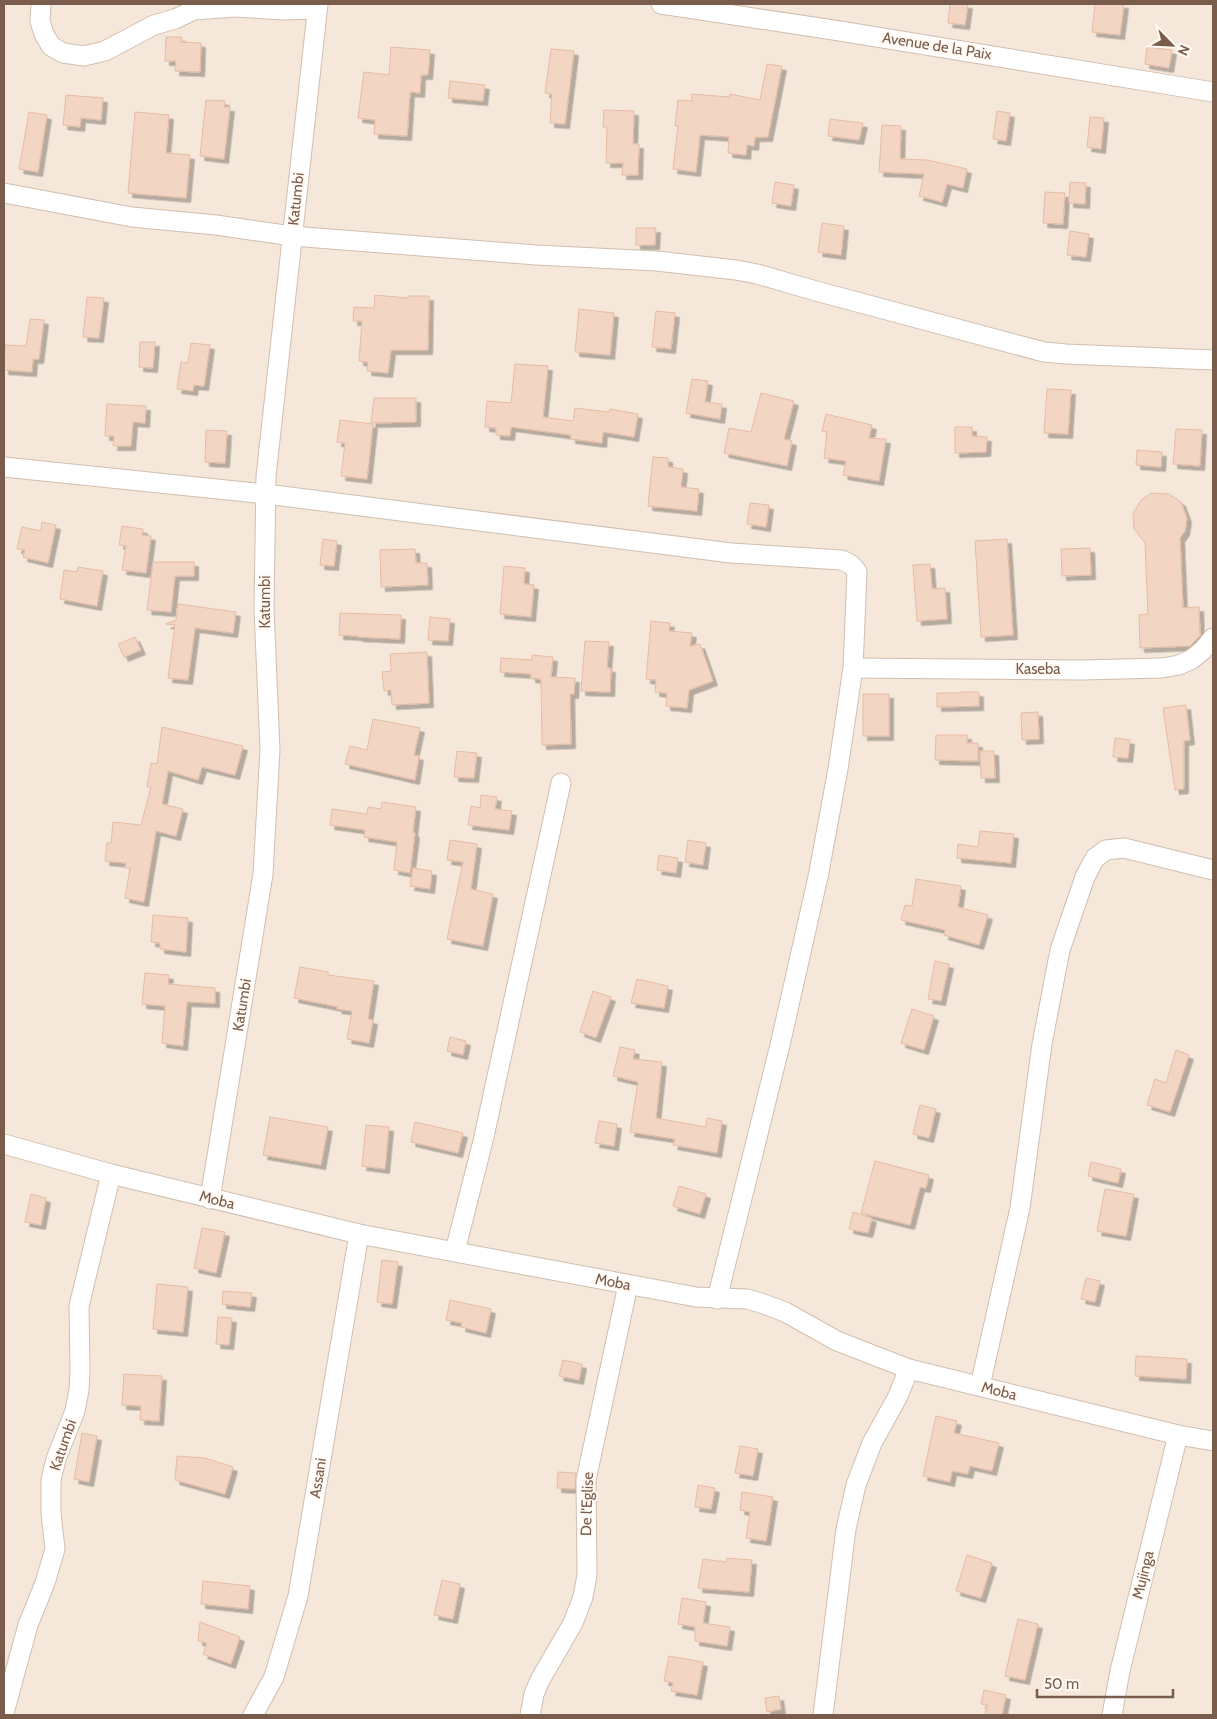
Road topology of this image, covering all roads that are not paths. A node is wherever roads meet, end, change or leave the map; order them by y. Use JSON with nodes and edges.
{"nodes":[{"id":1,"x":41,"y":4,"type":"edge"},
{"id":2,"x":661,"y":4,"type":"edge"},
{"id":3,"x":317,"y":6,"type":"edge"},
{"id":4,"x":1213,"y":92,"type":"edge"},
{"id":5,"x":4,"y":193,"type":"edge"},
{"id":6,"x":292,"y":236,"type":"junction"},
{"id":7,"x":1213,"y":360,"type":"edge"},
{"id":8,"x":4,"y":467,"type":"edge"},
{"id":9,"x":266,"y":494,"type":"junction"},
{"id":10,"x":1213,"y":638,"type":"edge"},
{"id":11,"x":853,"y":668,"type":"junction"},
{"id":12,"x":561,"y":783,"type":"dead end"},
{"id":13,"x":1213,"y":870,"type":"edge"},
{"id":14,"x":4,"y":1144,"type":"edge"},
{"id":15,"x":111,"y":1174,"type":"junction"},
{"id":16,"x":210,"y":1199,"type":"junction"},
{"id":17,"x":359,"y":1234,"type":"junction"},
{"id":18,"x":455,"y":1251,"type":"junction"},
{"id":19,"x":628,"y":1285,"type":"junction"},
{"id":20,"x":718,"y":1299,"type":"junction"},
{"id":21,"x":909,"y":1369,"type":"junction"},
{"id":22,"x":980,"y":1386,"type":"junction"},
{"id":23,"x":1178,"y":1435,"type":"junction"},
{"id":24,"x":1213,"y":1441,"type":"edge"},
{"id":25,"x":4,"y":1713,"type":"edge"},
{"id":26,"x":253,"y":1715,"type":"edge"},
{"id":27,"x":530,"y":1715,"type":"edge"},
{"id":28,"x":823,"y":1715,"type":"edge"},
{"id":29,"x":1112,"y":1715,"type":"edge"}],
"edges":[{"from":1,"to":3,"type":"street"},
{"from":2,"to":4,"type":"street","name":"Avenue de la Paix"},
{"from":3,"to":6,"type":"street","name":"Katumbi"},
{"from":5,"to":6,"type":"street"},
{"from":6,"to":7,"type":"street"},
{"from":6,"to":9,"type":"street","name":"Katumbi"},
{"from":8,"to":9,"type":"street"},
{"from":9,"to":11,"type":"street"},
{"from":9,"to":16,"type":"street","name":"Katumbi"},
{"from":10,"to":11,"type":"street","name":"Kaseba"},
{"from":11,"to":20,"type":"street"},
{"from":12,"to":18,"type":"street"},
{"from":13,"to":22,"type":"street"},
{"from":14,"to":15,"type":"street","name":"Moba"},
{"from":15,"to":16,"type":"street","name":"Moba"},
{"from":15,"to":25,"type":"street","name":"Katumbi"},
{"from":16,"to":17,"type":"street","name":"Moba"},
{"from":17,"to":18,"type":"street","name":"Moba"},
{"from":17,"to":26,"type":"street","name":"Assani"},
{"from":18,"to":19,"type":"street","name":"Moba"},
{"from":19,"to":20,"type":"street","name":"Moba"},
{"from":19,"to":27,"type":"street","name":"De l'Eglise"},
{"from":20,"to":21,"type":"street","name":"Moba"},
{"from":21,"to":22,"type":"street","name":"Moba"},
{"from":21,"to":28,"type":"street"},
{"from":22,"to":23,"type":"street","name":"Moba"},
{"from":23,"to":24,"type":"street","name":"Moba"},
{"from":23,"to":29,"type":"street","name":"Mujinga"}]}
